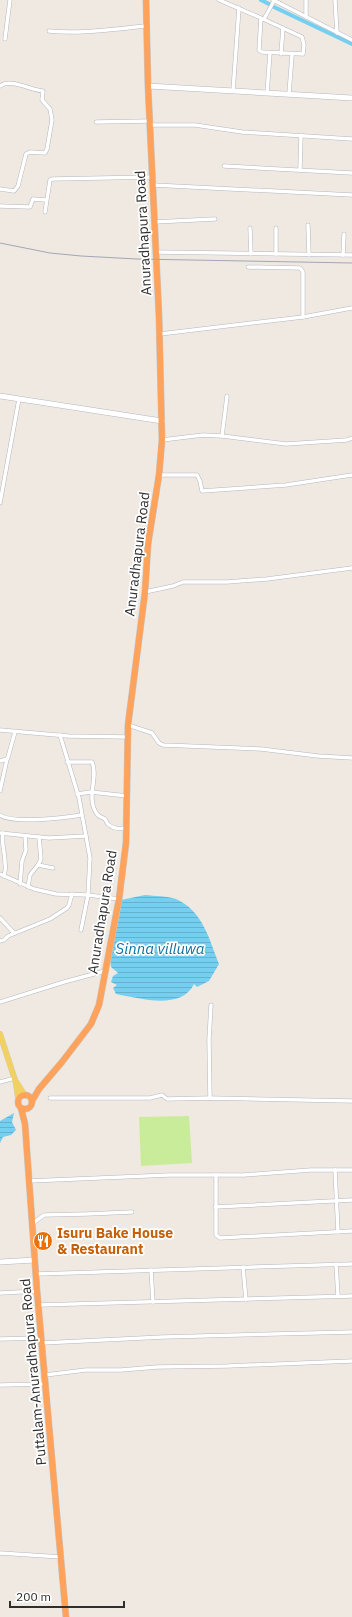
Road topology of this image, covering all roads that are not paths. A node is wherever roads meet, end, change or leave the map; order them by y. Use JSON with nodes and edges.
{"nodes":[{"id":1,"x":10,"y":0,"type":"edge"},
{"id":2,"x":146,"y":0,"type":"edge"},
{"id":3,"x":219,"y":0,"type":"edge"},
{"id":4,"x":274,"y":0,"type":"edge"},
{"id":5,"x":306,"y":0,"type":"edge"},
{"id":6,"x":335,"y":0,"type":"edge"},
{"id":7,"x":238,"y":8,"type":"junction"},
{"id":8,"x":306,"y":17,"type":"junction"},
{"id":9,"x":263,"y":18,"type":"junction"},
{"id":10,"x":146,"y":26,"type":"junction"},
{"id":11,"x":283,"y":28,"type":"junction"},
{"id":12,"x":49,"y":31,"type":"dead end"},
{"id":13,"x":337,"y":33,"type":"junction"},
{"id":14,"x":4,"y":39,"type":"dead end"},
{"id":15,"x":352,"y":40,"type":"edge"},
{"id":16,"x":270,"y":53,"type":"junction"},
{"id":17,"x":281,"y":54,"type":"junction"},
{"id":18,"x":292,"y":55,"type":"junction"},
{"id":19,"x":0,"y":86,"type":"edge"},
{"id":20,"x":148,"y":86,"type":"junction"},
{"id":21,"x":233,"y":91,"type":"junction"},
{"id":22,"x":267,"y":93,"type":"junction"},
{"id":23,"x":289,"y":94,"type":"junction"},
{"id":24,"x":352,"y":98,"type":"edge"},
{"id":25,"x":96,"y":122,"type":"dead end"},
{"id":26,"x":150,"y":123,"type":"junction"},
{"id":27,"x":300,"y":135,"type":"junction"},
{"id":28,"x":352,"y":139,"type":"edge"},
{"id":29,"x":224,"y":166,"type":"dead end"},
{"id":30,"x":300,"y":169,"type":"junction"},
{"id":31,"x":352,"y":173,"type":"edge"},
{"id":32,"x":152,"y":177,"type":"junction"},
{"id":33,"x":153,"y":185,"type":"junction"},
{"id":34,"x":0,"y":189,"type":"edge"},
{"id":35,"x":352,"y":195,"type":"edge"},
{"id":36,"x":46,"y":200,"type":"junction"},
{"id":37,"x":0,"y":206,"type":"edge"},
{"id":38,"x":45,"y":212,"type":"dead end"},
{"id":39,"x":215,"y":220,"type":"dead end"},
{"id":40,"x":154,"y":222,"type":"junction"},
{"id":41,"x":308,"y":225,"type":"dead end"},
{"id":42,"x":250,"y":228,"type":"dead end"},
{"id":43,"x":276,"y":228,"type":"dead end"},
{"id":44,"x":344,"y":234,"type":"dead end"},
{"id":45,"x":155,"y":252,"type":"junction"},
{"id":46,"x":251,"y":254,"type":"junction"},
{"id":47,"x":276,"y":254,"type":"junction"},
{"id":48,"x":309,"y":254,"type":"junction"},
{"id":49,"x":343,"y":255,"type":"junction"},
{"id":50,"x":352,"y":255,"type":"edge"},
{"id":51,"x":248,"y":267,"type":"dead end"},
{"id":52,"x":352,"y":308,"type":"edge"},
{"id":53,"x":303,"y":317,"type":"junction"},
{"id":54,"x":160,"y":334,"type":"junction"},
{"id":55,"x":0,"y":396,"type":"edge"},
{"id":56,"x":227,"y":396,"type":"dead end"},
{"id":57,"x":19,"y":399,"type":"junction"},
{"id":58,"x":162,"y":421,"type":"junction"},
{"id":59,"x":222,"y":436,"type":"junction"},
{"id":60,"x":352,"y":438,"type":"edge"},
{"id":61,"x":162,"y":440,"type":"junction"},
{"id":62,"x":159,"y":475,"type":"junction"},
{"id":63,"x":352,"y":475,"type":"edge"},
{"id":64,"x":0,"y":503,"type":"edge"},
{"id":65,"x":352,"y":568,"type":"edge"},
{"id":66,"x":145,"y":592,"type":"junction"},
{"id":67,"x":128,"y":725,"type":"junction"},
{"id":68,"x":0,"y":730,"type":"edge"},
{"id":69,"x":15,"y":732,"type":"junction"},
{"id":70,"x":60,"y":735,"type":"junction"},
{"id":71,"x":127,"y":737,"type":"junction"},
{"id":72,"x":352,"y":758,"type":"edge"},
{"id":73,"x":7,"y":759,"type":"junction"},
{"id":74,"x":0,"y":761,"type":"edge"},
{"id":75,"x":67,"y":762,"type":"junction"},
{"id":76,"x":0,"y":791,"type":"edge"},
{"id":77,"x":91,"y":792,"type":"junction"},
{"id":78,"x":77,"y":794,"type":"junction"},
{"id":79,"x":126,"y":796,"type":"junction"},
{"id":80,"x":0,"y":815,"type":"edge"},
{"id":81,"x":82,"y":815,"type":"junction"},
{"id":82,"x":126,"y":828,"type":"junction"},
{"id":83,"x":1,"y":833,"type":"edge"},
{"id":84,"x":25,"y":836,"type":"junction"},
{"id":85,"x":86,"y":836,"type":"junction"},
{"id":86,"x":39,"y":838,"type":"junction"},
{"id":87,"x":38,"y":865,"type":"junction"},
{"id":88,"x":53,"y":868,"type":"dead end"},
{"id":89,"x":2,"y":875,"type":"edge"},
{"id":90,"x":20,"y":884,"type":"junction"},
{"id":91,"x":28,"y":887,"type":"junction"},
{"id":92,"x":72,"y":894,"type":"junction"},
{"id":93,"x":88,"y":894,"type":"junction"},
{"id":94,"x":119,"y":899,"type":"junction"},
{"id":95,"x":0,"y":918,"type":"edge"},
{"id":96,"x":81,"y":930,"type":"dead end"},
{"id":97,"x":14,"y":933,"type":"junction"},
{"id":98,"x":0,"y":941,"type":"edge"},
{"id":99,"x":105,"y":971,"type":"junction"},
{"id":100,"x":0,"y":1002,"type":"edge"},
{"id":101,"x":211,"y":1005,"type":"dead end"},
{"id":102,"x":0,"y":1034,"type":"edge"},
{"id":103,"x":16,"y":1080,"type":"junction"},
{"id":104,"x":0,"y":1082,"type":"edge"},
{"id":105,"x":39,"y":1089,"type":"junction"},
{"id":106,"x":23,"y":1096,"type":"junction"},
{"id":107,"x":50,"y":1098,"type":"dead end"},
{"id":108,"x":210,"y":1098,"type":"junction"},
{"id":109,"x":352,"y":1102,"type":"edge"},
{"id":110,"x":31,"y":1104,"type":"junction"},
{"id":111,"x":21,"y":1108,"type":"junction"},
{"id":112,"x":25,"y":1124,"type":"junction"},
{"id":113,"x":335,"y":1170,"type":"junction"},
{"id":114,"x":352,"y":1170,"type":"edge"},
{"id":115,"x":216,"y":1175,"type":"junction"},
{"id":116,"x":30,"y":1181,"type":"junction"},
{"id":117,"x":352,"y":1200,"type":"edge"},
{"id":118,"x":336,"y":1201,"type":"junction"},
{"id":119,"x":215,"y":1207,"type":"junction"},
{"id":120,"x":132,"y":1212,"type":"dead end"},
{"id":121,"x":32,"y":1224,"type":"junction"},
{"id":122,"x":352,"y":1231,"type":"edge"},
{"id":123,"x":338,"y":1232,"type":"junction"},
{"id":124,"x":35,"y":1260,"type":"junction"},
{"id":125,"x":0,"y":1262,"type":"edge"},
{"id":126,"x":336,"y":1264,"type":"junction"},
{"id":127,"x":352,"y":1264,"type":"edge"},
{"id":128,"x":243,"y":1267,"type":"junction"},
{"id":129,"x":151,"y":1270,"type":"junction"},
{"id":130,"x":36,"y":1274,"type":"junction"},
{"id":131,"x":37,"y":1291,"type":"junction"},
{"id":132,"x":0,"y":1293,"type":"edge"},
{"id":133,"x":338,"y":1296,"type":"junction"},
{"id":134,"x":352,"y":1296,"type":"edge"},
{"id":135,"x":246,"y":1300,"type":"junction"},
{"id":136,"x":153,"y":1302,"type":"junction"},
{"id":137,"x":39,"y":1305,"type":"junction"},
{"id":138,"x":352,"y":1332,"type":"edge"},
{"id":139,"x":0,"y":1338,"type":"edge"},
{"id":140,"x":41,"y":1340,"type":"junction"},
{"id":141,"x":352,"y":1361,"type":"edge"},
{"id":142,"x":45,"y":1375,"type":"junction"},
{"id":143,"x":46,"y":1384,"type":"junction"},
{"id":144,"x":0,"y":1385,"type":"edge"},
{"id":145,"x":0,"y":1553,"type":"edge"},
{"id":146,"x":61,"y":1557,"type":"junction"},
{"id":147,"x":66,"y":1617,"type":"edge"}],
"edges":[{"from":1,"to":14,"type":"street"},
{"from":2,"to":10,"type":"highway","name":"Anuradhapura Road"},
{"from":3,"to":7,"type":"street"},
{"from":4,"to":8,"type":"street"},
{"from":4,"to":9,"type":"street"},
{"from":5,"to":8,"type":"street"},
{"from":6,"to":13,"type":"street"},
{"from":7,"to":9,"type":"street"},
{"from":7,"to":21,"type":"street"},
{"from":8,"to":13,"type":"street"},
{"from":9,"to":11,"type":"street"},
{"from":9,"to":16,"type":"street"},
{"from":10,"to":12,"type":"street"},
{"from":10,"to":20,"type":"highway","name":"Anuradhapura Road"},
{"from":11,"to":17,"type":"street"},
{"from":11,"to":18,"type":"street"},
{"from":13,"to":15,"type":"street"},
{"from":16,"to":17,"type":"street"},
{"from":16,"to":22,"type":"street"},
{"from":17,"to":18,"type":"street"},
{"from":18,"to":23,"type":"street"},
{"from":19,"to":34,"type":"street"},
{"from":20,"to":21,"type":"street"},
{"from":20,"to":26,"type":"highway","name":"Anuradhapura Road"},
{"from":21,"to":22,"type":"street"},
{"from":22,"to":23,"type":"street"},
{"from":23,"to":24,"type":"street"},
{"from":25,"to":26,"type":"street"},
{"from":26,"to":27,"type":"street"},
{"from":26,"to":32,"type":"highway","name":"Anuradhapura Road"},
{"from":27,"to":28,"type":"street"},
{"from":27,"to":30,"type":"street"},
{"from":29,"to":30,"type":"street"},
{"from":30,"to":31,"type":"street"},
{"from":32,"to":33,"type":"highway","name":"Anuradhapura Road"},
{"from":32,"to":36,"type":"street"},
{"from":33,"to":35,"type":"street"},
{"from":33,"to":40,"type":"highway","name":"Anuradhapura Road"},
{"from":36,"to":37,"type":"street"},
{"from":36,"to":38,"type":"street"},
{"from":39,"to":40,"type":"street"},
{"from":40,"to":45,"type":"highway","name":"Anuradhapura Road"},
{"from":41,"to":48,"type":"street"},
{"from":42,"to":46,"type":"street"},
{"from":43,"to":47,"type":"street"},
{"from":44,"to":49,"type":"street"},
{"from":45,"to":46,"type":"street"},
{"from":45,"to":54,"type":"highway","name":"Anuradhapura Road"},
{"from":46,"to":47,"type":"street"},
{"from":47,"to":48,"type":"street"},
{"from":48,"to":49,"type":"street"},
{"from":49,"to":50,"type":"street"},
{"from":51,"to":53,"type":"street"},
{"from":52,"to":53,"type":"street"},
{"from":53,"to":54,"type":"street"},
{"from":54,"to":58,"type":"highway","name":"Anuradhapura Road"},
{"from":55,"to":57,"type":"street"},
{"from":56,"to":59,"type":"street"},
{"from":57,"to":58,"type":"street"},
{"from":57,"to":64,"type":"street"},
{"from":58,"to":61,"type":"highway","name":"Anuradhapura Road"},
{"from":59,"to":60,"type":"street"},
{"from":59,"to":61,"type":"street"},
{"from":61,"to":62,"type":"highway","name":"Anuradhapura Road"},
{"from":62,"to":63,"type":"street"},
{"from":62,"to":66,"type":"highway","name":"Anuradhapura Road"},
{"from":65,"to":66,"type":"street"},
{"from":66,"to":67,"type":"highway","name":"Anuradhapura Road"},
{"from":67,"to":71,"type":"highway","name":"Anuradhapura Road"},
{"from":67,"to":72,"type":"street"},
{"from":68,"to":69,"type":"street"},
{"from":69,"to":70,"type":"street"},
{"from":69,"to":73,"type":"street"},
{"from":70,"to":71,"type":"street"},
{"from":70,"to":75,"type":"street"},
{"from":71,"to":79,"type":"highway","name":"Anuradhapura Road"},
{"from":73,"to":74,"type":"street"},
{"from":73,"to":76,"type":"street"},
{"from":75,"to":77,"type":"street"},
{"from":75,"to":78,"type":"street"},
{"from":77,"to":78,"type":"street"},
{"from":77,"to":79,"type":"street"},
{"from":77,"to":82,"type":"street"},
{"from":78,"to":81,"type":"street"},
{"from":79,"to":82,"type":"highway","name":"Anuradhapura Road"},
{"from":80,"to":81,"type":"street"},
{"from":81,"to":85,"type":"street"},
{"from":82,"to":94,"type":"highway","name":"Anuradhapura Road"},
{"from":83,"to":84,"type":"street"},
{"from":83,"to":89,"type":"street"},
{"from":84,"to":86,"type":"street"},
{"from":84,"to":90,"type":"street"},
{"from":85,"to":86,"type":"street"},
{"from":85,"to":93,"type":"street"},
{"from":86,"to":87,"type":"street"},
{"from":87,"to":88,"type":"street"},
{"from":87,"to":91,"type":"street"},
{"from":89,"to":90,"type":"street"},
{"from":90,"to":91,"type":"street"},
{"from":91,"to":92,"type":"street"},
{"from":92,"to":93,"type":"street"},
{"from":92,"to":97,"type":"street"},
{"from":93,"to":94,"type":"street"},
{"from":93,"to":96,"type":"street"},
{"from":94,"to":99,"type":"highway","name":"Anuradhapura Road"},
{"from":95,"to":97,"type":"street"},
{"from":97,"to":98,"type":"street"},
{"from":99,"to":100,"type":"street"},
{"from":99,"to":105,"type":"highway","name":"Anuradhapura Road"},
{"from":101,"to":108,"type":"street"},
{"from":102,"to":103,"type":"main road"},
{"from":103,"to":104,"type":"street"},
{"from":103,"to":106,"type":"main road"},
{"from":105,"to":106,"type":"highway","name":"Anuradhapura Road"},
{"from":105,"to":110,"type":"highway","name":"Anuradhapura Road"},
{"from":106,"to":110,"type":"highway"},
{"from":106,"to":111,"type":"highway"},
{"from":107,"to":108,"type":"street"},
{"from":108,"to":109,"type":"street"},
{"from":110,"to":111,"type":"highway"},
{"from":110,"to":112,"type":"highway","name":"Anuradhapura Road"},
{"from":111,"to":112,"type":"highway"},
{"from":112,"to":116,"type":"highway","name":"Puttalam-Anuradhapura Road"},
{"from":113,"to":114,"type":"street"},
{"from":113,"to":115,"type":"street"},
{"from":113,"to":118,"type":"street"},
{"from":115,"to":116,"type":"street"},
{"from":115,"to":119,"type":"street"},
{"from":116,"to":121,"type":"highway","name":"Puttalam-Anuradhapura Road"},
{"from":117,"to":118,"type":"street"},
{"from":118,"to":119,"type":"street"},
{"from":118,"to":123,"type":"street"},
{"from":119,"to":123,"type":"street"},
{"from":120,"to":121,"type":"street"},
{"from":121,"to":124,"type":"highway","name":"Puttalam-Anuradhapura Road"},
{"from":122,"to":123,"type":"street"},
{"from":124,"to":125,"type":"street"},
{"from":124,"to":130,"type":"highway","name":"Puttalam-Anuradhapura Road"},
{"from":126,"to":127,"type":"street"},
{"from":126,"to":128,"type":"street"},
{"from":126,"to":133,"type":"street"},
{"from":128,"to":129,"type":"street"},
{"from":128,"to":135,"type":"street"},
{"from":129,"to":130,"type":"street"},
{"from":129,"to":136,"type":"street"},
{"from":130,"to":131,"type":"highway","name":"Puttalam-Anuradhapura Road"},
{"from":131,"to":132,"type":"street"},
{"from":131,"to":137,"type":"highway","name":"Puttalam-Anuradhapura Road"},
{"from":133,"to":134,"type":"street"},
{"from":133,"to":135,"type":"street"},
{"from":135,"to":136,"type":"street"},
{"from":136,"to":137,"type":"street"},
{"from":137,"to":140,"type":"highway","name":"Puttalam-Anuradhapura Road"},
{"from":138,"to":140,"type":"street"},
{"from":139,"to":140,"type":"street"},
{"from":140,"to":142,"type":"highway","name":"Puttalam-Anuradhapura Road"},
{"from":141,"to":142,"type":"street"},
{"from":142,"to":143,"type":"highway","name":"Puttalam-Anuradhapura Road"},
{"from":143,"to":144,"type":"street"},
{"from":143,"to":146,"type":"highway","name":"Puttalam-Anuradhapura Road"},
{"from":145,"to":146,"type":"street"},
{"from":146,"to":147,"type":"highway","name":"Puttalam-Anuradhapura Road"}]}
